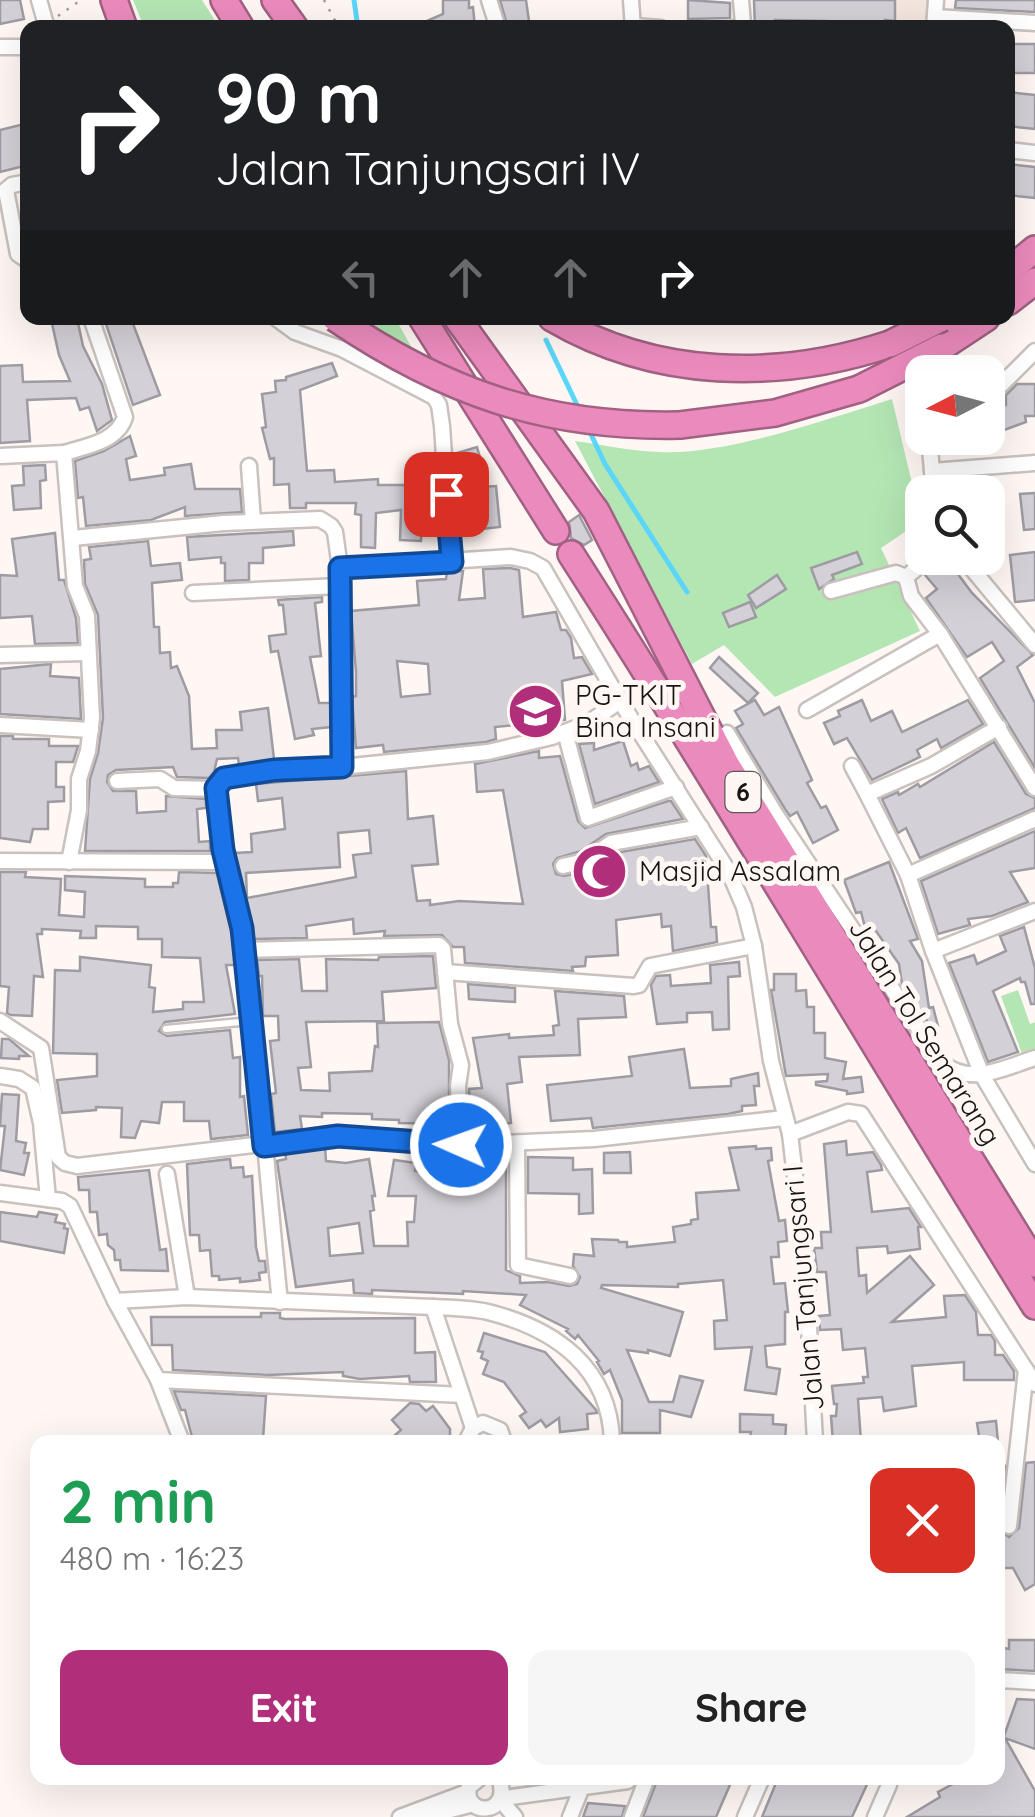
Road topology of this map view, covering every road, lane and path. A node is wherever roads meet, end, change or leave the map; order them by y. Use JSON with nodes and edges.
{"nodes":[{"id":1,"x":81,"y":0,"type":"edge"},
{"id":2,"x":61,"y":20,"type":"edge"},
{"id":3,"x":20,"y":184,"type":"edge"},
{"id":4,"x":1035,"y":249,"type":"edge"},
{"id":5,"x":20,"y":255,"type":"edge"},
{"id":6,"x":1015,"y":266,"type":"edge"},
{"id":7,"x":1035,"y":281,"type":"edge"},
{"id":8,"x":1015,"y":297,"type":"edge"},
{"id":9,"x":92,"y":325,"type":"edge"},
{"id":10,"x":286,"y":325,"type":"edge"},
{"id":11,"x":346,"y":325,"type":"edge"},
{"id":12,"x":426,"y":325,"type":"edge"},
{"id":13,"x":462,"y":325,"type":"edge"},
{"id":14,"x":568,"y":325,"type":"edge"},
{"id":15,"x":920,"y":325,"type":"edge"},
{"id":16,"x":928,"y":325,"type":"edge"},
{"id":17,"x":976,"y":325,"type":"edge"},
{"id":18,"x":1035,"y":351,"type":"edge"},
{"id":19,"x":922,"y":355,"type":"edge"},
{"id":20,"x":1005,"y":381,"type":"edge"},
{"id":21,"x":64,"y":453,"type":"junction"},
{"id":22,"x":931,"y":455,"type":"edge"},
{"id":23,"x":0,"y":456,"type":"edge"},
{"id":24,"x":1035,"y":463,"type":"edge"},
{"id":25,"x":248,"y":466,"type":"dead end"},
{"id":26,"x":932,"y":471,"type":"junction"},
{"id":27,"x":932,"y":475,"type":"edge"},
{"id":28,"x":253,"y":521,"type":"junction"},
{"id":29,"x":556,"y":531,"type":"dead end"},
{"id":30,"x":72,"y":538,"type":"junction"},
{"id":31,"x":571,"y":554,"type":"dead end"},
{"id":32,"x":452,"y":562,"type":"junction"},
{"id":33,"x":340,"y":568,"type":"junction"},
{"id":34,"x":977,"y":575,"type":"edge"},
{"id":35,"x":906,"y":576,"type":"joint"},
{"id":36,"x":340,"y":586,"type":"junction"},
{"id":37,"x":831,"y":591,"type":"dead end"},
{"id":38,"x":193,"y":593,"type":"dead end"},
{"id":39,"x":940,"y":634,"type":"junction"},
{"id":40,"x":1035,"y":644,"type":"edge"},
{"id":41,"x":88,"y":652,"type":"junction"},
{"id":42,"x":0,"y":655,"type":"edge"},
{"id":43,"x":620,"y":702,"type":"junction"},
{"id":44,"x":807,"y":710,"type":"dead end"},
{"id":45,"x":0,"y":725,"type":"edge"},
{"id":46,"x":999,"y":727,"type":"junction"},
{"id":47,"x":92,"y":730,"type":"junction"},
{"id":48,"x":565,"y":732,"type":"junction"},
{"id":49,"x":727,"y":733,"type":"dead end"},
{"id":50,"x":852,"y":766,"type":"dead end"},
{"id":51,"x":342,"y":767,"type":"junction"},
{"id":52,"x":118,"y":782,"type":"dead end"},
{"id":53,"x":676,"y":787,"type":"junction"},
{"id":54,"x":216,"y":788,"type":"junction"},
{"id":55,"x":1035,"y":788,"type":"edge"},
{"id":56,"x":870,"y":792,"type":"junction"},
{"id":57,"x":1035,"y":819,"type":"edge"},
{"id":58,"x":701,"y":827,"type":"junction"},
{"id":59,"x":0,"y":861,"type":"edge"},
{"id":60,"x":69,"y":862,"type":"junction"},
{"id":61,"x":226,"y":862,"type":"junction"},
{"id":62,"x":563,"y":866,"type":"dead end"},
{"id":63,"x":908,"y":875,"type":"junction"},
{"id":64,"x":1035,"y":911,"type":"edge"},
{"id":65,"x":754,"y":946,"type":"junction"},
{"id":66,"x":244,"y":950,"type":"junction"},
{"id":67,"x":933,"y":950,"type":"junction"},
{"id":68,"x":445,"y":972,"type":"junction"},
{"id":69,"x":252,"y":1020,"type":"junction"},
{"id":70,"x":0,"y":1021,"type":"edge"},
{"id":71,"x":166,"y":1028,"type":"dead end"},
{"id":72,"x":1035,"y":1058,"type":"edge"},
{"id":73,"x":982,"y":1075,"type":"junction"},
{"id":74,"x":0,"y":1076,"type":"edge"},
{"id":75,"x":784,"y":1118,"type":"junction"},
{"id":76,"x":790,"y":1134,"type":"junction"},
{"id":77,"x":517,"y":1143,"type":"junction"},
{"id":78,"x":461,"y":1145,"type":"junction"},
{"id":79,"x":264,"y":1146,"type":"junction"},
{"id":80,"x":1035,"y":1164,"type":"edge"},
{"id":81,"x":167,"y":1174,"type":"dead end"},
{"id":82,"x":0,"y":1193,"type":"edge"},
{"id":83,"x":48,"y":1199,"type":"junction"},
{"id":84,"x":1035,"y":1264,"type":"edge"},
{"id":85,"x":570,"y":1276,"type":"dead end"},
{"id":86,"x":187,"y":1297,"type":"junction"},
{"id":87,"x":114,"y":1301,"type":"junction"},
{"id":88,"x":280,"y":1302,"type":"junction"},
{"id":89,"x":433,"y":1306,"type":"junction"},
{"id":90,"x":1035,"y":1306,"type":"edge"},
{"id":91,"x":1026,"y":1370,"type":"junction"},
{"id":92,"x":158,"y":1380,"type":"junction"},
{"id":93,"x":1035,"y":1384,"type":"edge"},
{"id":94,"x":462,"y":1395,"type":"junction"},
{"id":95,"x":472,"y":1428,"type":"junction"},
{"id":96,"x":179,"y":1435,"type":"edge"},
{"id":97,"x":469,"y":1435,"type":"edge"},
{"id":98,"x":500,"y":1435,"type":"edge"},
{"id":99,"x":611,"y":1435,"type":"edge"},
{"id":100,"x":815,"y":1435,"type":"edge"},
{"id":101,"x":1008,"y":1526,"type":"dead end"},
{"id":102,"x":1005,"y":1680,"type":"edge"},
{"id":103,"x":1035,"y":1682,"type":"edge"},
{"id":104,"x":597,"y":1785,"type":"edge"},
{"id":105,"x":645,"y":1785,"type":"edge"},
{"id":106,"x":759,"y":1785,"type":"edge"},
{"id":107,"x":889,"y":1785,"type":"dead end"},
{"id":108,"x":474,"y":1786,"type":"edge"},
{"id":109,"x":582,"y":1787,"type":"junction"},
{"id":110,"x":499,"y":1788,"type":"edge"},
{"id":111,"x":400,"y":1817,"type":"edge"},
{"id":112,"x":422,"y":1817,"type":"edge"},
{"id":113,"x":515,"y":1817,"type":"edge"},
{"id":114,"x":570,"y":1817,"type":"edge"},
{"id":115,"x":632,"y":1817,"type":"edge"},
{"id":116,"x":745,"y":1817,"type":"edge"},
{"id":117,"x":875,"y":1817,"type":"edge"}],
"edges":[{"from":1,"to":2,"type":"path"},
{"from":3,"to":5,"type":"street"},
{"from":4,"to":6,"type":"highway"},
{"from":7,"to":8,"type":"highway"},
{"from":9,"to":21,"type":"street"},
{"from":10,"to":32,"type":"street"},
{"from":11,"to":17,"type":"highway","bridge":true},
{"from":12,"to":29,"type":"highway"},
{"from":13,"to":84,"type":"highway","name":"Jalan Tol Semarang","number":"6"},
{"from":14,"to":16,"type":"highway","bridge":true},
{"from":15,"to":19,"type":"street"},
{"from":18,"to":20,"type":"street"},
{"from":21,"to":23,"type":"street"},
{"from":21,"to":30,"type":"street"},
{"from":22,"to":26,"type":"street"},
{"from":24,"to":26,"type":"street"},
{"from":25,"to":28,"type":"street"},
{"from":26,"to":27,"type":"street"},
{"from":28,"to":30,"type":"street"},
{"from":28,"to":33,"type":"street"},
{"from":30,"to":41,"type":"street"},
{"from":31,"to":90,"type":"highway","name":"Jalan Tol Semarang","number":"6"},
{"from":32,"to":33,"type":"street","name":"Jalan Tanjungsari I"},
{"from":32,"to":43,"type":"street","name":"Jalan Tanjungsari I"},
{"from":33,"to":36,"type":"street"},
{"from":34,"to":40,"type":"street"},
{"from":35,"to":37,"type":"street"},
{"from":35,"to":39,"type":"street"},
{"from":36,"to":38,"type":"street"},
{"from":36,"to":51,"type":"street"},
{"from":39,"to":44,"type":"street"},
{"from":39,"to":46,"type":"street"},
{"from":41,"to":42,"type":"street"},
{"from":41,"to":47,"type":"street"},
{"from":43,"to":48,"type":"street"},
{"from":43,"to":53,"type":"street","name":"Jalan Tanjungsari I"},
{"from":45,"to":47,"type":"street"},
{"from":46,"to":55,"type":"street"},
{"from":46,"to":56,"type":"street"},
{"from":47,"to":60,"type":"street"},
{"from":48,"to":51,"type":"street"},
{"from":48,"to":53,"type":"street"},
{"from":49,"to":73,"type":"street"},
{"from":50,"to":56,"type":"street"},
{"from":51,"to":54,"type":"street"},
{"from":52,"to":54,"type":"street"},
{"from":53,"to":58,"type":"street","name":"Jalan Tanjungsari I"},
{"from":54,"to":61,"type":"street"},
{"from":56,"to":63,"type":"street"},
{"from":57,"to":63,"type":"street"},
{"from":58,"to":62,"type":"street"},
{"from":58,"to":65,"type":"street","name":"Jalan Tanjungsari I"},
{"from":59,"to":60,"type":"street"},
{"from":60,"to":61,"type":"street"},
{"from":61,"to":66,"type":"street"},
{"from":63,"to":67,"type":"street"},
{"from":64,"to":67,"type":"street"},
{"from":65,"to":68,"type":"street"},
{"from":65,"to":75,"type":"street","name":"Jalan Tanjungsari I"},
{"from":66,"to":68,"type":"street"},
{"from":66,"to":69,"type":"street"},
{"from":67,"to":73,"type":"street"},
{"from":68,"to":78,"type":"street"},
{"from":69,"to":71,"type":"lane"},
{"from":69,"to":79,"type":"street"},
{"from":70,"to":79,"type":"street"},
{"from":72,"to":73,"type":"street"},
{"from":73,"to":80,"type":"street"},
{"from":74,"to":83,"type":"street"},
{"from":75,"to":76,"type":"street","name":"Jalan Tanjungsari I"},
{"from":75,"to":77,"type":"street"},
{"from":76,"to":91,"type":"street"},
{"from":76,"to":100,"type":"street","name":"Jalan Tanjungsari I"},
{"from":77,"to":78,"type":"street"},
{"from":77,"to":85,"type":"street"},
{"from":78,"to":79,"type":"street"},
{"from":79,"to":88,"type":"street"},
{"from":81,"to":86,"type":"street"},
{"from":82,"to":83,"type":"street"},
{"from":83,"to":87,"type":"street"},
{"from":86,"to":87,"type":"street"},
{"from":86,"to":88,"type":"street"},
{"from":87,"to":92,"type":"street"},
{"from":88,"to":89,"type":"street"},
{"from":89,"to":94,"type":"street"},
{"from":89,"to":99,"type":"street"},
{"from":91,"to":93,"type":"street"},
{"from":91,"to":101,"type":"street"},
{"from":92,"to":94,"type":"street"},
{"from":92,"to":96,"type":"street"},
{"from":94,"to":95,"type":"street"},
{"from":95,"to":97,"type":"street"},
{"from":95,"to":98,"type":"street"},
{"from":102,"to":103,"type":"street"},
{"from":104,"to":109,"type":"street"},
{"from":105,"to":115,"type":"street"},
{"from":106,"to":116,"type":"street"},
{"from":107,"to":117,"type":"street"},
{"from":108,"to":110,"type":"street"},
{"from":108,"to":111,"type":"street"},
{"from":108,"to":112,"type":"street"},
{"from":109,"to":110,"type":"street"},
{"from":109,"to":114,"type":"street"},
{"from":110,"to":113,"type":"street"}]}
